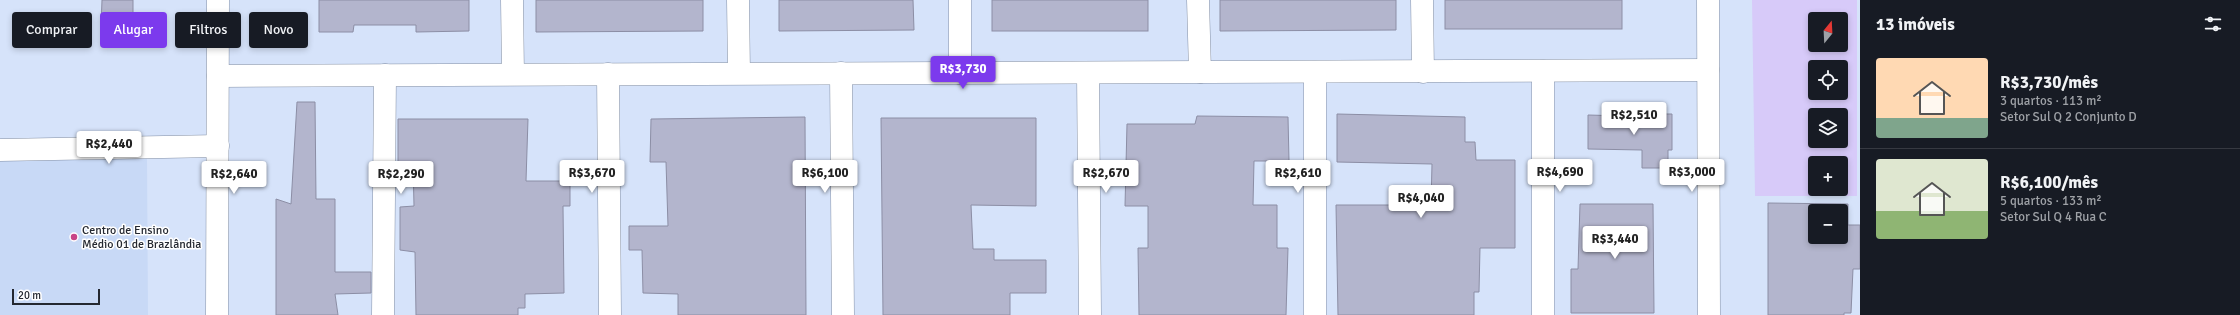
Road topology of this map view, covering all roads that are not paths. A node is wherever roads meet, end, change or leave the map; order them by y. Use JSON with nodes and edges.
{"nodes":[{"id":1,"x":218,"y":0,"type":"edge"},
{"id":2,"x":512,"y":0,"type":"edge"},
{"id":3,"x":738,"y":0,"type":"edge"},
{"id":4,"x":960,"y":0,"type":"edge"},
{"id":5,"x":1198,"y":0,"type":"edge"},
{"id":6,"x":1422,"y":0,"type":"edge"},
{"id":7,"x":1708,"y":0,"type":"edge"},
{"id":8,"x":1708,"y":70,"type":"junction"},
{"id":9,"x":1543,"y":71,"type":"junction"},
{"id":10,"x":1200,"y":72,"type":"junction"},
{"id":11,"x":1315,"y":72,"type":"junction"},
{"id":12,"x":1423,"y":72,"type":"junction"},
{"id":13,"x":739,"y":73,"type":"junction"},
{"id":14,"x":841,"y":73,"type":"junction"},
{"id":15,"x":960,"y":73,"type":"junction"},
{"id":16,"x":1088,"y":73,"type":"junction"},
{"id":17,"x":385,"y":74,"type":"junction"},
{"id":18,"x":513,"y":74,"type":"junction"},
{"id":19,"x":608,"y":74,"type":"junction"},
{"id":20,"x":218,"y":76,"type":"junction"},
{"id":21,"x":218,"y":146,"type":"junction"},
{"id":22,"x":0,"y":150,"type":"edge"},
{"id":23,"x":216,"y":315,"type":"edge"},
{"id":24,"x":383,"y":315,"type":"edge"},
{"id":25,"x":610,"y":315,"type":"edge"},
{"id":26,"x":843,"y":315,"type":"edge"},
{"id":27,"x":1090,"y":315,"type":"edge"},
{"id":28,"x":1315,"y":315,"type":"edge"},
{"id":29,"x":1543,"y":315,"type":"edge"},
{"id":30,"x":1709,"y":315,"type":"edge"}],
"edges":[{"from":1,"to":20,"type":"street"},
{"from":2,"to":18,"type":"street"},
{"from":3,"to":13,"type":"street"},
{"from":4,"to":15,"type":"street"},
{"from":5,"to":10,"type":"street"},
{"from":6,"to":12,"type":"street"},
{"from":7,"to":8,"type":"street"},
{"from":8,"to":9,"type":"street"},
{"from":8,"to":30,"type":"street"},
{"from":9,"to":12,"type":"street"},
{"from":9,"to":29,"type":"street"},
{"from":10,"to":11,"type":"street"},
{"from":10,"to":16,"type":"street"},
{"from":11,"to":12,"type":"street"},
{"from":11,"to":28,"type":"street"},
{"from":13,"to":14,"type":"street"},
{"from":13,"to":19,"type":"street"},
{"from":14,"to":15,"type":"street"},
{"from":14,"to":26,"type":"street"},
{"from":15,"to":16,"type":"street"},
{"from":16,"to":27,"type":"street"},
{"from":17,"to":18,"type":"street"},
{"from":17,"to":20,"type":"street"},
{"from":17,"to":24,"type":"street"},
{"from":18,"to":19,"type":"street"},
{"from":19,"to":25,"type":"street"},
{"from":20,"to":21,"type":"street"},
{"from":21,"to":22,"type":"street"},
{"from":21,"to":23,"type":"street"}]}
